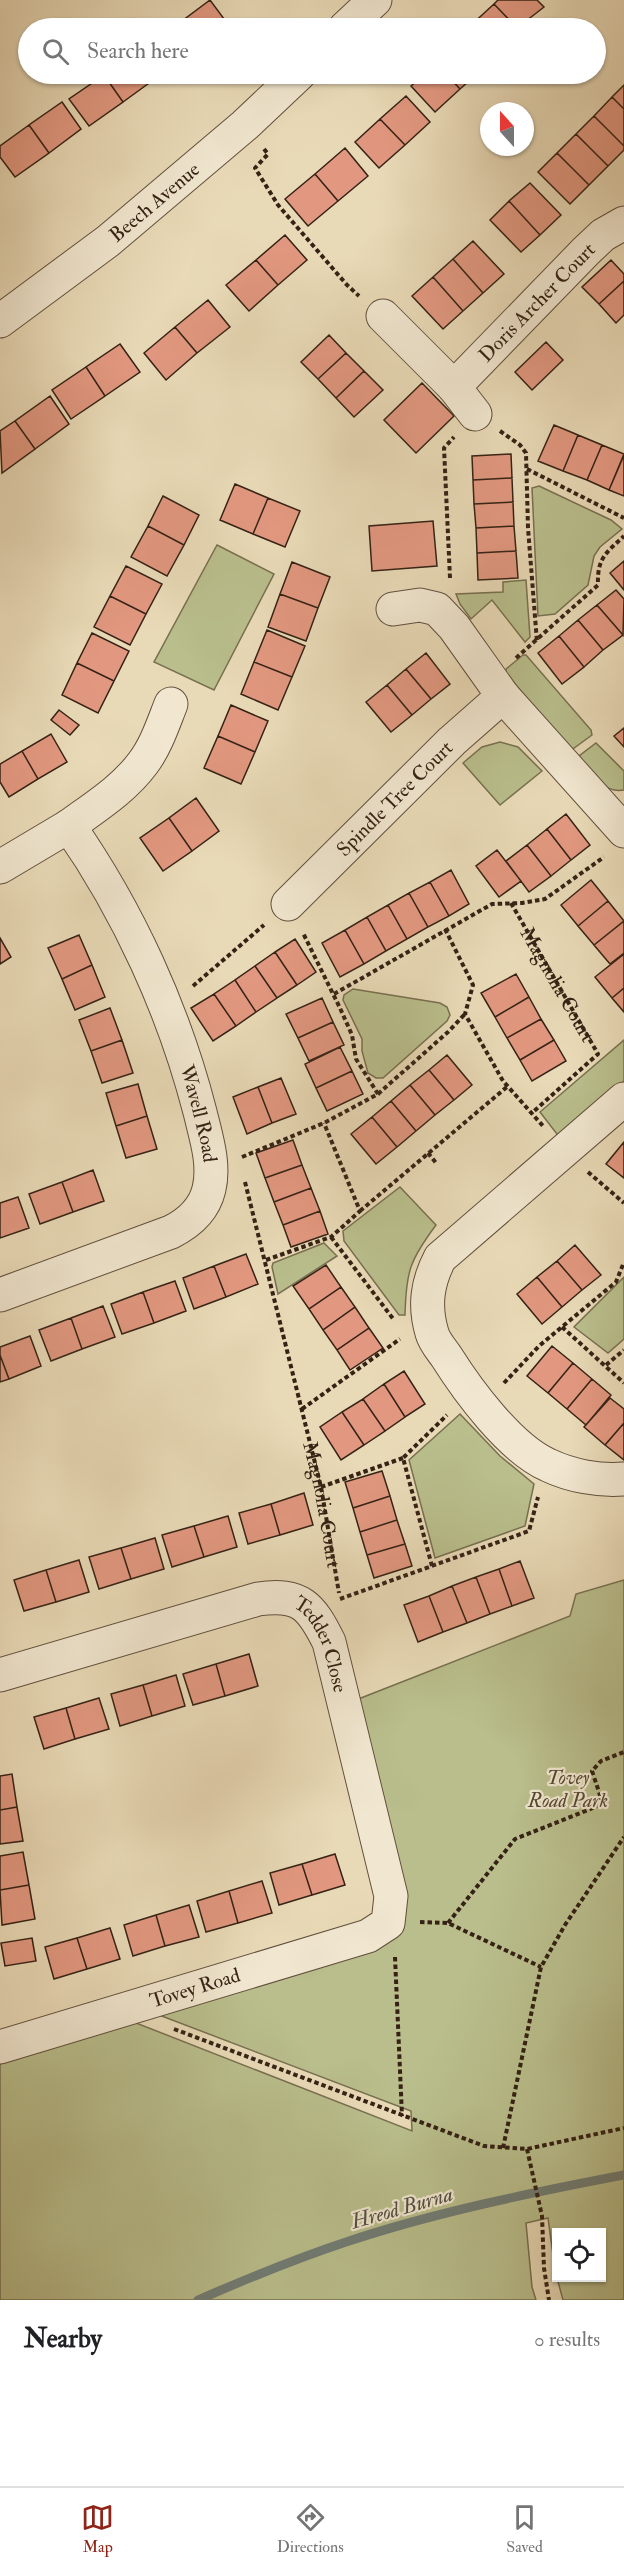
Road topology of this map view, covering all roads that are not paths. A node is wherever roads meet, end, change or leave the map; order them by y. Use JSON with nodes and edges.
{"nodes":[{"id":1,"x":375,"y":0,"type":"edge"},
{"id":2,"x":356,"y":18,"type":"edge"},
{"id":3,"x":288,"y":84,"type":"edge"},
{"id":4,"x":624,"y":224,"type":"edge"},
{"id":5,"x":383,"y":316,"type":"dead end"},
{"id":6,"x":0,"y":321,"type":"edge"},
{"id":7,"x":454,"y":387,"type":"junction"},
{"id":8,"x":475,"y":414,"type":"road end"},
{"id":9,"x":393,"y":609,"type":"dead end"},
{"id":10,"x":496,"y":687,"type":"junction"},
{"id":11,"x":171,"y":704,"type":"dead end"},
{"id":12,"x":69,"y":826,"type":"junction"},
{"id":13,"x":618,"y":832,"type":"edge"},
{"id":14,"x":0,"y":867,"type":"edge"},
{"id":15,"x":288,"y":904,"type":"road end"},
{"id":16,"x":624,"y":1099,"type":"edge"},
{"id":17,"x":0,"y":1295,"type":"edge"},
{"id":18,"x":624,"y":1479,"type":"edge"},
{"id":19,"x":0,"y":1675,"type":"edge"},
{"id":20,"x":388,"y":1923,"type":"joint"},
{"id":21,"x":0,"y":2047,"type":"edge"}],
"edges":[{"from":1,"to":2,"type":"street"},
{"from":3,"to":6,"type":"street","name":"Beech Avenue"},
{"from":4,"to":7,"type":"street","name":"Doris Archer Court"},
{"from":5,"to":7,"type":"street"},
{"from":7,"to":8,"type":"street"},
{"from":9,"to":10,"type":"street"},
{"from":10,"to":13,"type":"street"},
{"from":10,"to":15,"type":"street","name":"Spindle Tree Court"},
{"from":11,"to":12,"type":"street"},
{"from":12,"to":14,"type":"street"},
{"from":12,"to":17,"type":"street","name":"Wavell Road"},
{"from":16,"to":18,"type":"street"},
{"from":19,"to":20,"type":"street","name":"Tedder Close"},
{"from":20,"to":21,"type":"street","name":"Tovey Road"}]}
